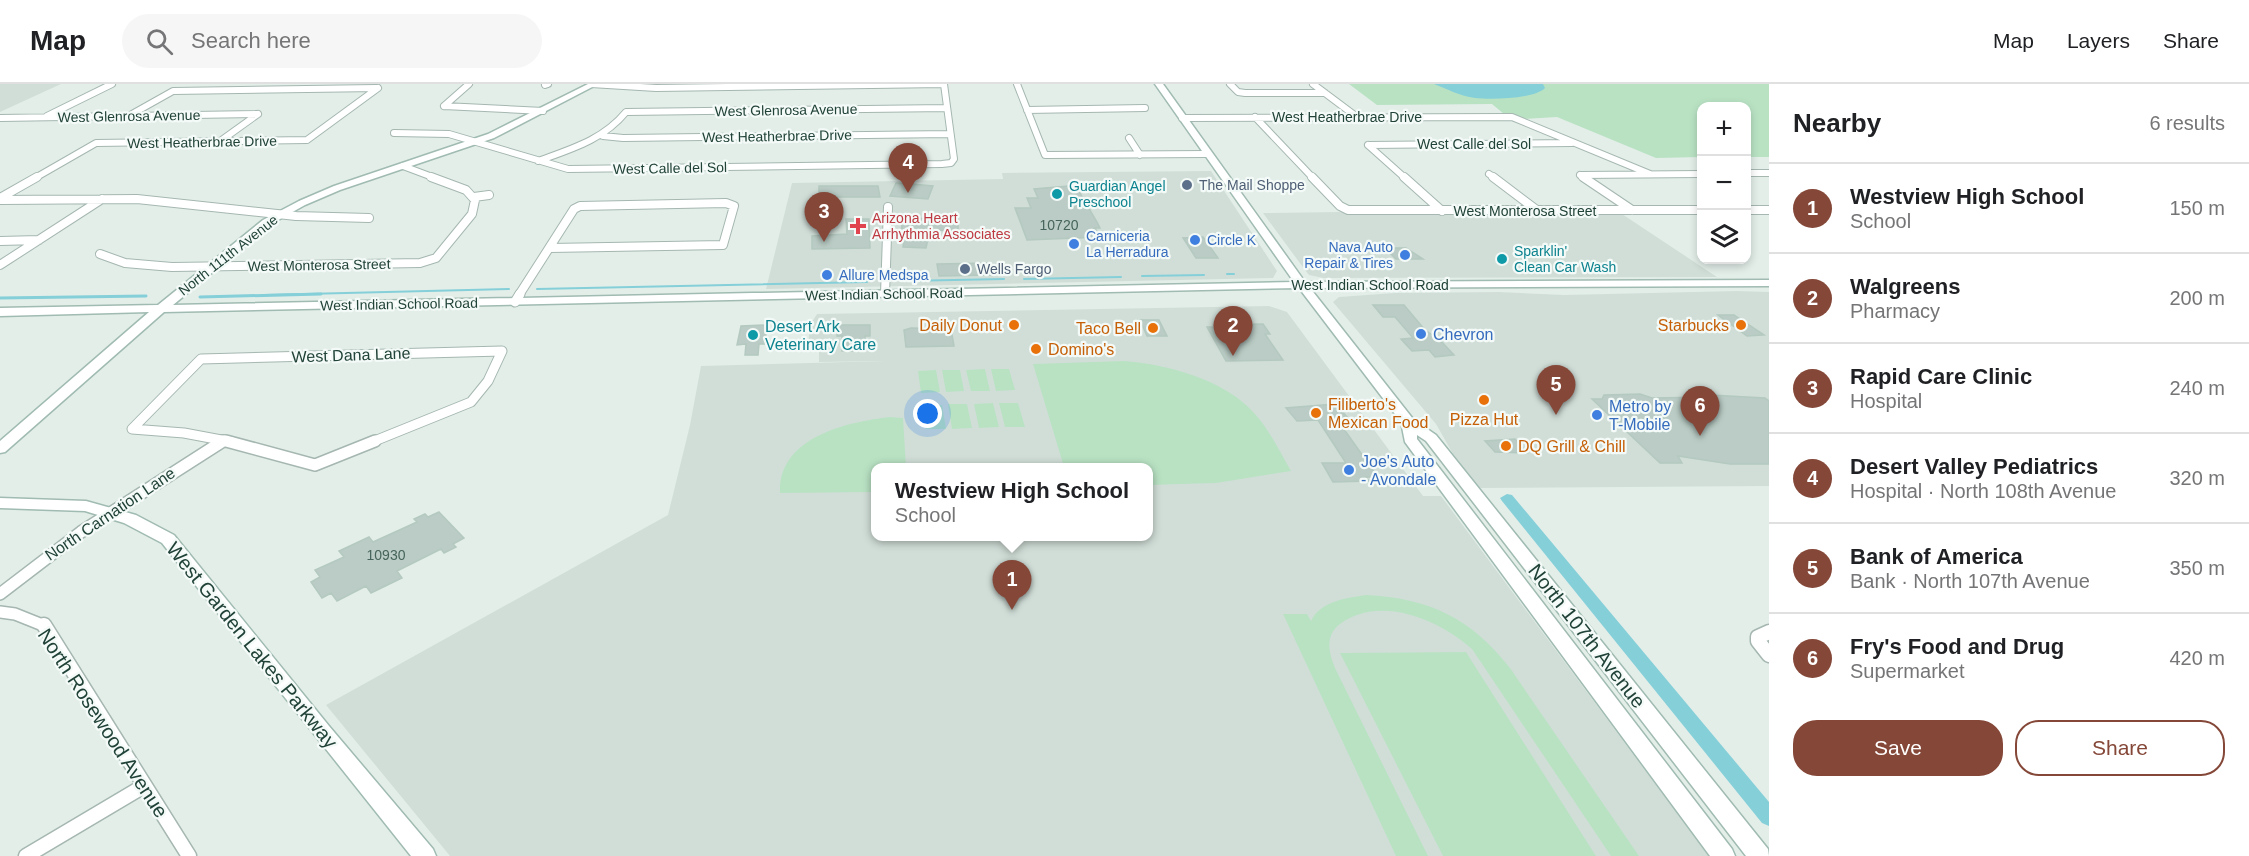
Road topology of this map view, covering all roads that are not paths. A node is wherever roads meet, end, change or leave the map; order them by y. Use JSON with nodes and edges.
{"nodes":[{"id":1,"x":112,"y":84,"type":"edge"},
{"id":2,"x":230,"y":84,"type":"edge"},
{"id":3,"x":469,"y":84,"type":"edge"},
{"id":4,"x":593,"y":84,"type":"edge"},
{"id":5,"x":944,"y":84,"type":"edge"},
{"id":6,"x":1017,"y":84,"type":"edge"},
{"id":7,"x":1159,"y":84,"type":"edge"},
{"id":8,"x":1230,"y":84,"type":"edge"},
{"id":9,"x":1313,"y":84,"type":"edge"},
{"id":10,"x":219,"y":91,"type":"junction"},
{"id":11,"x":1326,"y":93,"type":"junction"},
{"id":12,"x":947,"y":108,"type":"junction"},
{"id":13,"x":1145,"y":108,"type":"dead end"},
{"id":14,"x":1027,"y":110,"type":"junction"},
{"id":15,"x":543,"y":111,"type":"junction"},
{"id":16,"x":129,"y":116,"type":"junction"},
{"id":17,"x":43,"y":117,"type":"junction"},
{"id":18,"x":1255,"y":117,"type":"junction"},
{"id":19,"x":1358,"y":117,"type":"junction"},
{"id":20,"x":0,"y":118,"type":"edge"},
{"id":21,"x":1182,"y":118,"type":"junction"},
{"id":22,"x":394,"y":133,"type":"dead end"},
{"id":23,"x":950,"y":134,"type":"junction"},
{"id":24,"x":603,"y":136,"type":"junction"},
{"id":25,"x":1129,"y":138,"type":"dead end"},
{"id":26,"x":477,"y":141,"type":"junction"},
{"id":27,"x":219,"y":142,"type":"junction"},
{"id":28,"x":1579,"y":143,"type":"junction"},
{"id":29,"x":1208,"y":154,"type":"junction"},
{"id":30,"x":1140,"y":155,"type":"junction"},
{"id":31,"x":538,"y":161,"type":"junction"},
{"id":32,"x":403,"y":166,"type":"junction"},
{"id":33,"x":1769,"y":173,"type":"edge"},
{"id":34,"x":1490,"y":174,"type":"dead end"},
{"id":35,"x":1650,"y":174,"type":"junction"},
{"id":36,"x":1697,"y":174,"type":"edge"},
{"id":37,"x":1751,"y":174,"type":"edge"},
{"id":38,"x":489,"y":195,"type":"dead end"},
{"id":39,"x":474,"y":197,"type":"junction"},
{"id":40,"x":102,"y":198,"type":"junction"},
{"id":41,"x":0,"y":199,"type":"edge"},
{"id":42,"x":888,"y":207,"type":"dead end"},
{"id":43,"x":1633,"y":210,"type":"junction"},
{"id":44,"x":1697,"y":210,"type":"edge"},
{"id":45,"x":1751,"y":210,"type":"edge"},
{"id":46,"x":1769,"y":210,"type":"edge"},
{"id":47,"x":1442,"y":211,"type":"junction"},
{"id":48,"x":1538,"y":211,"type":"junction"},
{"id":49,"x":280,"y":214,"type":"junction"},
{"id":50,"x":369,"y":218,"type":"dead end"},
{"id":51,"x":39,"y":240,"type":"junction"},
{"id":52,"x":0,"y":241,"type":"edge"},
{"id":53,"x":550,"y":248,"type":"junction"},
{"id":54,"x":99,"y":254,"type":"dead end"},
{"id":55,"x":0,"y":266,"type":"edge"},
{"id":56,"x":211,"y":267,"type":"junction"},
{"id":57,"x":1769,"y":283,"type":"edge"},
{"id":58,"x":1302,"y":285,"type":"junction"},
{"id":59,"x":885,"y":294,"type":"junction"},
{"id":60,"x":515,"y":302,"type":"junction"},
{"id":61,"x":160,"y":309,"type":"junction"},
{"id":62,"x":0,"y":312,"type":"edge"},
{"id":63,"x":1408,"y":422,"type":"junction"},
{"id":64,"x":224,"y":440,"type":"junction"},
{"id":65,"x":0,"y":449,"type":"edge"},
{"id":66,"x":0,"y":502,"type":"edge"},
{"id":67,"x":110,"y":512,"type":"junction"},
{"id":68,"x":0,"y":594,"type":"edge"},
{"id":69,"x":0,"y":612,"type":"edge"},
{"id":70,"x":1763,"y":634,"type":"edge"},
{"id":71,"x":1769,"y":655,"type":"edge"},
{"id":72,"x":144,"y":786,"type":"junction"},
{"id":73,"x":26,"y":856,"type":"edge"},
{"id":74,"x":189,"y":856,"type":"edge"},
{"id":75,"x":425,"y":856,"type":"edge"},
{"id":76,"x":1724,"y":856,"type":"edge"},
{"id":77,"x":1760,"y":856,"type":"edge"}],
"edges":[{"from":1,"to":17,"type":"street"},
{"from":2,"to":10,"type":"street"},
{"from":3,"to":15,"type":"street"},
{"from":4,"to":5,"type":"street"},
{"from":4,"to":15,"type":"main road","name":"North 111th Avenue"},
{"from":5,"to":12,"type":"street"},
{"from":6,"to":14,"type":"street"},
{"from":7,"to":21,"type":"main road","name":"North 107th Avenue"},
{"from":8,"to":11,"type":"street"},
{"from":9,"to":11,"type":"street"},
{"from":10,"to":16,"type":"street"},
{"from":10,"to":27,"type":"street","name":"West Heatherbrae Drive"},
{"from":11,"to":19,"type":"street"},
{"from":12,"to":23,"type":"street"},
{"from":12,"to":24,"type":"street","name":"West Glenrosa Avenue"},
{"from":13,"to":14,"type":"street"},
{"from":14,"to":30,"type":"street"},
{"from":15,"to":26,"type":"main road","name":"North 111th Avenue"},
{"from":16,"to":17,"type":"street","name":"West Glenrosa Avenue"},
{"from":16,"to":27,"type":"street","name":"West Glenrosa Avenue"},
{"from":17,"to":20,"type":"street","name":"West Glenrosa Avenue"},
{"from":18,"to":19,"type":"street","name":"West Heatherbrae Drive"},
{"from":18,"to":21,"type":"street","name":"West Heatherbrae Drive"},
{"from":18,"to":47,"type":"street","name":"West Monterosa Street"},
{"from":19,"to":28,"type":"street","name":"West Heatherbrae Drive"},
{"from":21,"to":29,"type":"main road","name":"North 107th Avenue"},
{"from":22,"to":26,"type":"street","name":"West Calle del Sol"},
{"from":23,"to":24,"type":"street","name":"West Heatherbrae Drive"},
{"from":23,"to":31,"type":"street","name":"West Calle del Sol"},
{"from":24,"to":31,"type":"street"},
{"from":25,"to":30,"type":"street"},
{"from":26,"to":31,"type":"street","name":"West Calle del Sol"},
{"from":26,"to":32,"type":"main road","name":"North 111th Avenue"},
{"from":27,"to":41,"type":"street","name":"West Heatherbrae Drive"},
{"from":28,"to":35,"type":"street"},
{"from":28,"to":47,"type":"street","name":"West Calle del Sol"},
{"from":29,"to":30,"type":"street"},
{"from":29,"to":58,"type":"main road","name":"North 107th Avenue"},
{"from":32,"to":39,"type":"street"},
{"from":32,"to":49,"type":"main road","name":"North 111th Avenue"},
{"from":33,"to":37,"type":"street"},
{"from":34,"to":48,"type":"street"},
{"from":35,"to":36,"type":"street"},
{"from":35,"to":43,"type":"street"},
{"from":38,"to":39,"type":"street"},
{"from":39,"to":56,"type":"street","name":"West Monterosa Street"},
{"from":40,"to":41,"type":"street"},
{"from":40,"to":49,"type":"street"},
{"from":40,"to":51,"type":"street"},
{"from":42,"to":59,"type":"street"},
{"from":43,"to":44,"type":"street","name":"West Monterosa Street"},
{"from":43,"to":48,"type":"street","name":"West Monterosa Street"},
{"from":45,"to":46,"type":"street"},
{"from":47,"to":48,"type":"street","name":"West Monterosa Street"},
{"from":49,"to":50,"type":"street"},
{"from":49,"to":56,"type":"main road","name":"North 111th Avenue"},
{"from":51,"to":52,"type":"street"},
{"from":51,"to":55,"type":"street"},
{"from":53,"to":53,"type":"street"},
{"from":53,"to":60,"type":"street"},
{"from":54,"to":56,"type":"street","name":"West Monterosa Street"},
{"from":56,"to":61,"type":"main road","name":"North 111th Avenue"},
{"from":57,"to":58,"type":"main road","name":"West Indian School Road"},
{"from":58,"to":59,"type":"main road","name":"West Indian School Road"},
{"from":58,"to":63,"type":"main road","name":"North 107th Avenue"},
{"from":59,"to":60,"type":"main road","name":"West Indian School Road"},
{"from":60,"to":61,"type":"main road","name":"West Indian School Road"},
{"from":61,"to":62,"type":"main road","name":"West Indian School Road"},
{"from":61,"to":65,"type":"main road","name":"North 111th Avenue"},
{"from":63,"to":76,"type":"main road","name":"North 107th Avenue"},
{"from":63,"to":77,"type":"main road","name":"North 107th Avenue"},
{"from":64,"to":64,"type":"street","name":"West Dana Lane"},
{"from":64,"to":67,"type":"street","name":"North Carnation Lane"},
{"from":66,"to":67,"type":"main road","name":"West Garden Lakes Parkway"},
{"from":67,"to":68,"type":"street","name":"North Carnation Lane"},
{"from":67,"to":75,"type":"main road","name":"West Garden Lakes Parkway"},
{"from":69,"to":72,"type":"street","name":"North Rosewood Avenue"},
{"from":70,"to":71,"type":"street"},
{"from":72,"to":73,"type":"street"},
{"from":72,"to":74,"type":"street","name":"North Rosewood Avenue"}]}
